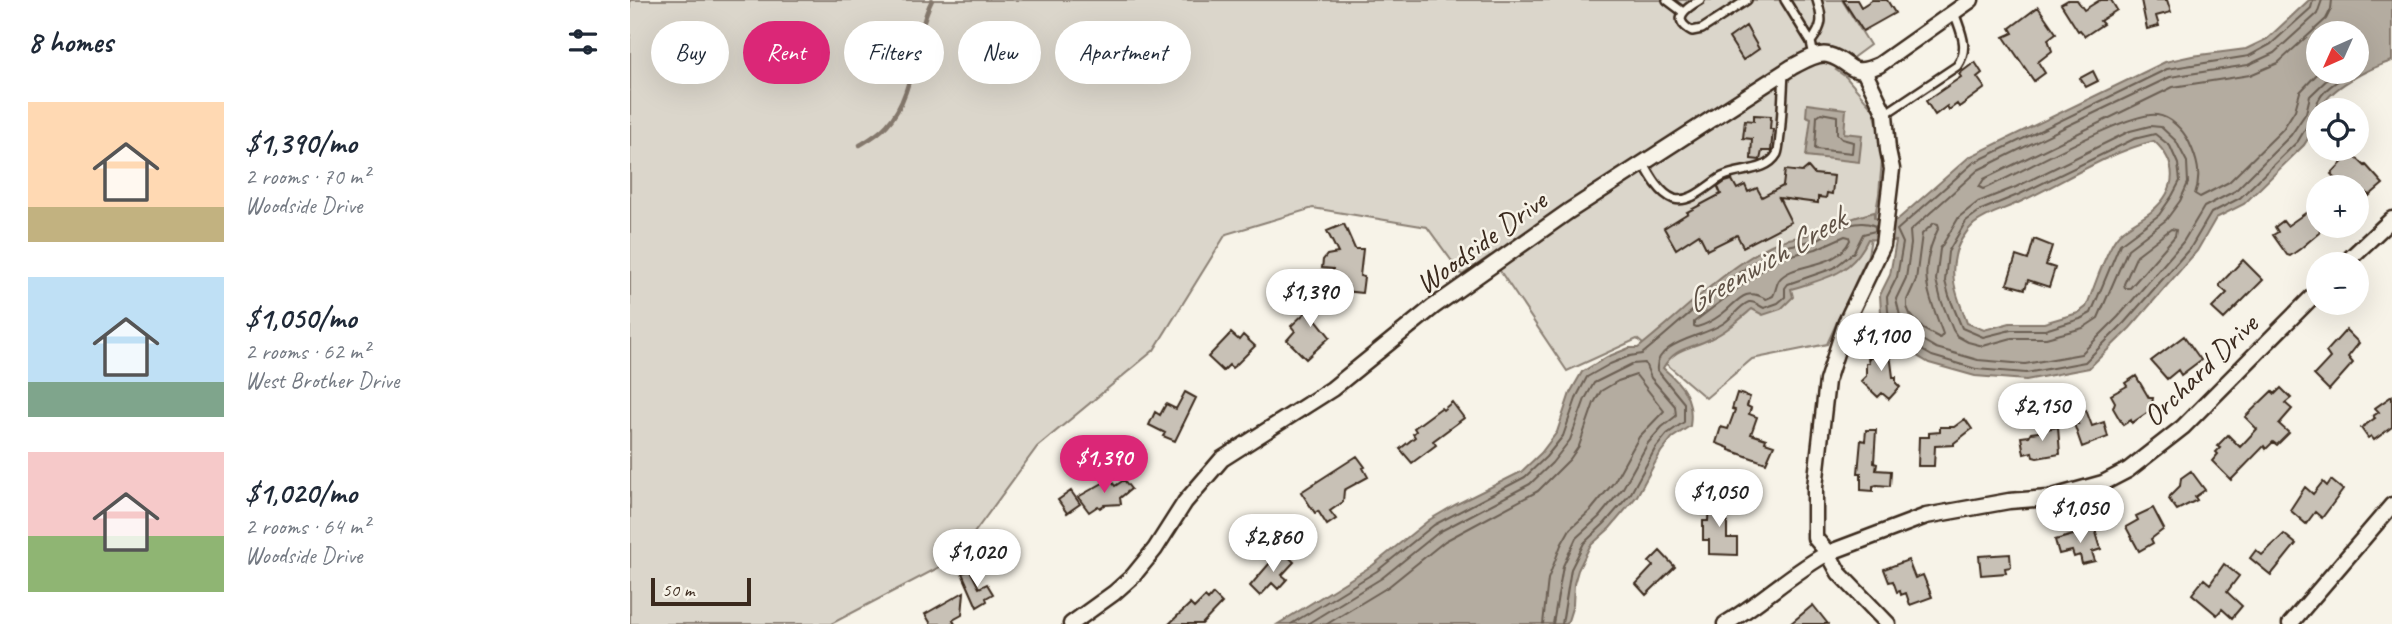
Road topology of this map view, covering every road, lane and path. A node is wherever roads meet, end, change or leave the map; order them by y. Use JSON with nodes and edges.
{"nodes":[{"id":1,"x":1667,"y":0,"type":"edge"},
{"id":2,"x":1700,"y":0,"type":"edge"},
{"id":3,"x":1747,"y":0,"type":"edge"},
{"id":4,"x":1785,"y":0,"type":"edge"},
{"id":5,"x":1817,"y":0,"type":"edge"},
{"id":6,"x":1971,"y":0,"type":"edge"},
{"id":7,"x":1683,"y":12,"type":"junction"},
{"id":8,"x":1954,"y":12,"type":"junction"},
{"id":9,"x":1812,"y":49,"type":"junction"},
{"id":10,"x":1864,"y":71,"type":"junction"},
{"id":11,"x":1784,"y":73,"type":"junction"},
{"id":12,"x":1885,"y":114,"type":"junction"},
{"id":13,"x":1642,"y":162,"type":"junction"},
{"id":14,"x":2392,"y":219,"type":"edge"},
{"id":15,"x":2357,"y":252,"type":"edge"},
{"id":16,"x":2306,"y":303,"type":"edge"},
{"id":17,"x":2392,"y":505,"type":"edge"},
{"id":18,"x":1828,"y":554,"type":"junction"},
{"id":19,"x":1071,"y":624,"type":"edge"},
{"id":20,"x":1725,"y":624,"type":"edge"},
{"id":21,"x":1888,"y":624,"type":"edge"},
{"id":22,"x":2290,"y":624,"type":"edge"}],
"edges":[{"from":1,"to":7,"type":"lane"},
{"from":2,"to":7,"type":"lane"},
{"from":3,"to":7,"type":"lane"},
{"from":4,"to":9,"type":"lane"},
{"from":5,"to":9,"type":"lane"},
{"from":6,"to":8,"type":"street"},
{"from":8,"to":10,"type":"street"},
{"from":8,"to":12,"type":"lane"},
{"from":9,"to":10,"type":"street"},
{"from":9,"to":11,"type":"street","name":"Woodside Drive"},
{"from":10,"to":12,"type":"street"},
{"from":11,"to":13,"type":"street","name":"Woodside Drive"},
{"from":11,"to":13,"type":"lane"},
{"from":12,"to":18,"type":"street"},
{"from":13,"to":19,"type":"street","name":"Woodside Drive"},
{"from":14,"to":15,"type":"street"},
{"from":16,"to":18,"type":"street","name":"Orchard Drive"},
{"from":17,"to":22,"type":"street"},
{"from":18,"to":20,"type":"street","name":"Orchard Drive"},
{"from":18,"to":21,"type":"street"}]}
